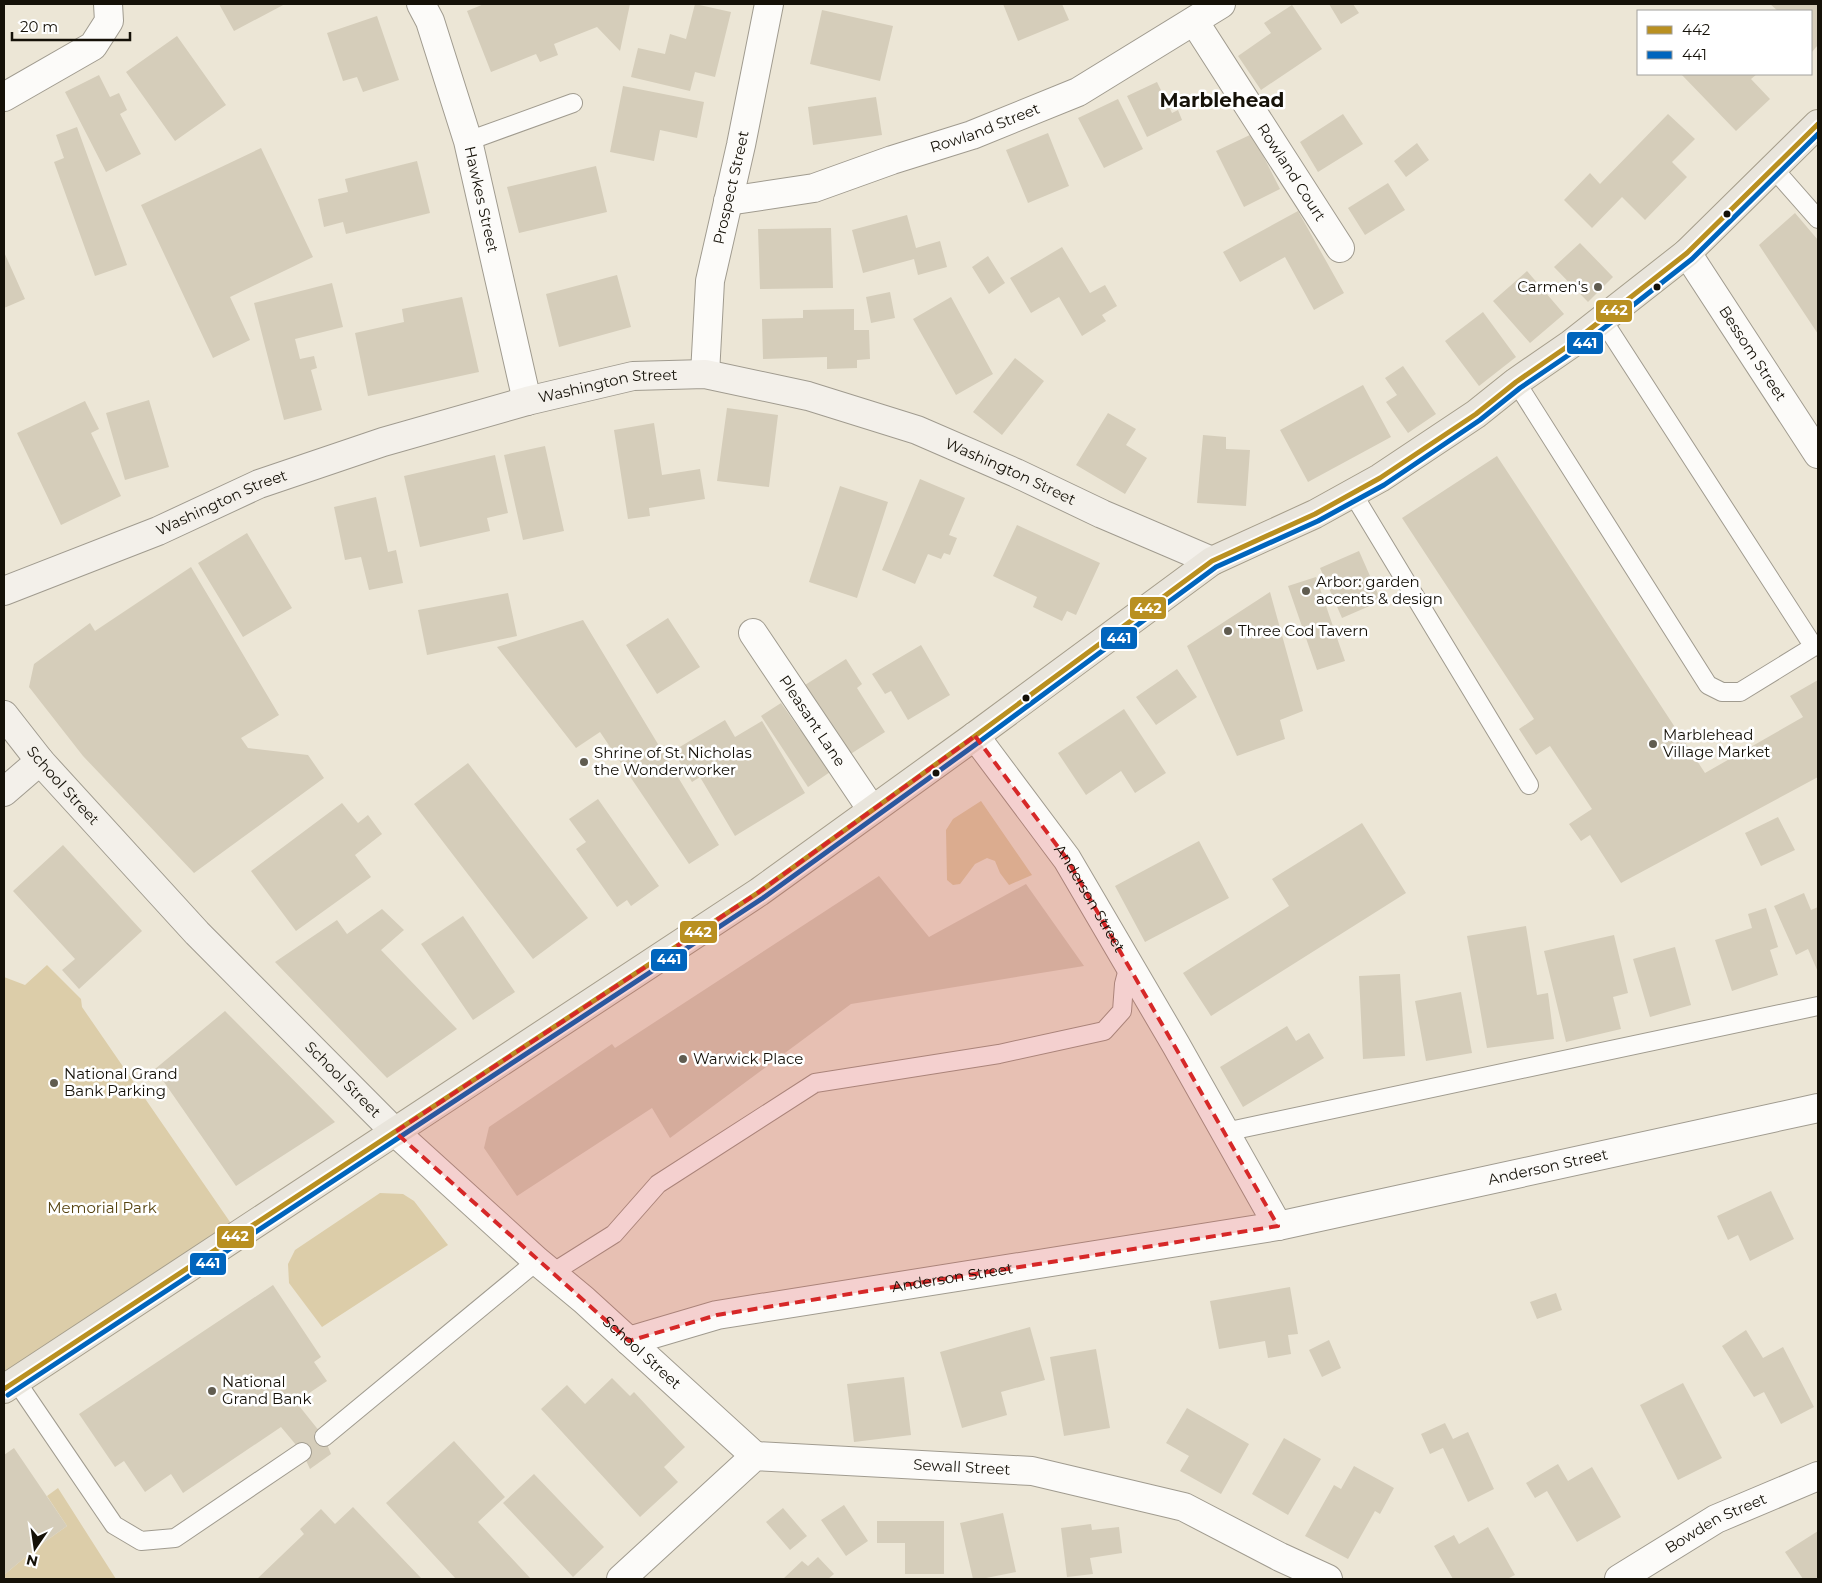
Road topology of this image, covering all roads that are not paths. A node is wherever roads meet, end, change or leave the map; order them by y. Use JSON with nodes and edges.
{"nodes":[{"id":1,"x":108,"y":4,"type":"edge"},
{"id":2,"x":421,"y":4,"type":"edge"},
{"id":3,"x":769,"y":4,"type":"edge"},
{"id":4,"x":1221,"y":4,"type":"edge"},
{"id":5,"x":1194,"y":21,"type":"junction"},
{"id":6,"x":4,"y":96,"type":"edge"},
{"id":7,"x":574,"y":103,"type":"dead end"},
{"id":8,"x":1818,"y":124,"type":"edge"},
{"id":9,"x":468,"y":141,"type":"junction"},
{"id":10,"x":1774,"y":169,"type":"junction"},
{"id":11,"x":728,"y":201,"type":"junction"},
{"id":12,"x":1818,"y":220,"type":"edge"},
{"id":13,"x":1340,"y":248,"type":"dead end"},
{"id":14,"x":1687,"y":253,"type":"junction"},
{"id":15,"x":1602,"y":319,"type":"junction"},
{"id":16,"x":705,"y":374,"type":"junction"},
{"id":17,"x":1516,"y":382,"type":"junction"},
{"id":18,"x":527,"y":401,"type":"junction"},
{"id":19,"x":1818,"y":454,"type":"edge"},
{"id":20,"x":1353,"y":494,"type":"junction"},
{"id":21,"x":1212,"y":561,"type":"junction"},
{"id":22,"x":4,"y":591,"type":"edge"},
{"id":23,"x":753,"y":633,"type":"dead end"},
{"id":24,"x":1816,"y":645,"type":"edge"},
{"id":25,"x":4,"y":715,"type":"edge"},
{"id":26,"x":976,"y":736,"type":"junction"},
{"id":27,"x":40,"y":761,"type":"junction"},
{"id":28,"x":1529,"y":785,"type":"dead end"},
{"id":29,"x":4,"y":792,"type":"edge"},
{"id":30,"x":872,"y":810,"type":"junction"},
{"id":31,"x":1129,"y":965,"type":"junction"},
{"id":32,"x":1818,"y":1006,"type":"edge"},
{"id":33,"x":1818,"y":1108,"type":"edge"},
{"id":34,"x":394,"y":1132,"type":"junction"},
{"id":35,"x":1225,"y":1132,"type":"junction"},
{"id":36,"x":1278,"y":1226,"type":"junction"},
{"id":37,"x":545,"y":1267,"type":"junction"},
{"id":38,"x":629,"y":1341,"type":"junction"},
{"id":39,"x":10,"y":1385,"type":"edge"},
{"id":40,"x":324,"y":1437,"type":"dead end"},
{"id":41,"x":302,"y":1452,"type":"dead end"},
{"id":42,"x":755,"y":1456,"type":"junction"},
{"id":43,"x":1818,"y":1476,"type":"edge"},
{"id":44,"x":1275,"y":1568,"type":"edge"},
{"id":45,"x":621,"y":1579,"type":"edge"},
{"id":46,"x":1328,"y":1579,"type":"edge"},
{"id":47,"x":1619,"y":1579,"type":"edge"}],
"edges":[{"from":1,"to":6,"type":"street"},
{"from":2,"to":9,"type":"street","name":"Hawkes Street"},
{"from":3,"to":11,"type":"street","name":"Prospect Street"},
{"from":4,"to":5,"type":"street","name":"Rowland Street"},
{"from":5,"to":11,"type":"street","name":"Rowland Street"},
{"from":5,"to":13,"type":"street","name":"Rowland Court"},
{"from":7,"to":9,"type":"lane"},
{"from":8,"to":10,"type":"main road"},
{"from":9,"to":18,"type":"street","name":"Hawkes Street"},
{"from":10,"to":12,"type":"lane"},
{"from":10,"to":14,"type":"main road"},
{"from":11,"to":16,"type":"street","name":"Prospect Street"},
{"from":14,"to":15,"type":"main road"},
{"from":14,"to":19,"type":"street","name":"Bessom Street"},
{"from":15,"to":17,"type":"main road"},
{"from":15,"to":24,"type":"lane"},
{"from":16,"to":18,"type":"main road","name":"Washington Street"},
{"from":16,"to":21,"type":"main road","name":"Washington Street"},
{"from":17,"to":20,"type":"main road"},
{"from":17,"to":24,"type":"lane"},
{"from":18,"to":22,"type":"main road","name":"Washington Street"},
{"from":20,"to":21,"type":"main road"},
{"from":20,"to":28,"type":"lane"},
{"from":21,"to":26,"type":"main road"},
{"from":23,"to":30,"type":"street","name":"Pleasant Lane"},
{"from":25,"to":27,"type":"main road","name":"School Street"},
{"from":26,"to":30,"type":"main road"},
{"from":26,"to":31,"type":"street","name":"Anderson Street"},
{"from":27,"to":29,"type":"main road"},
{"from":27,"to":34,"type":"main road","name":"School Street"},
{"from":30,"to":34,"type":"main road"},
{"from":31,"to":35,"type":"street","name":"Anderson Street"},
{"from":31,"to":37,"type":"lane"},
{"from":32,"to":35,"type":"lane"},
{"from":33,"to":36,"type":"street","name":"Anderson Street"},
{"from":34,"to":37,"type":"street","name":"School Street"},
{"from":34,"to":39,"type":"main road"},
{"from":35,"to":36,"type":"street","name":"Anderson Street"},
{"from":36,"to":38,"type":"street","name":"Anderson Street"},
{"from":37,"to":38,"type":"street","name":"School Street"},
{"from":37,"to":40,"type":"lane"},
{"from":38,"to":42,"type":"street","name":"School Street"},
{"from":39,"to":41,"type":"lane"},
{"from":42,"to":44,"type":"street","name":"Sewall Street"},
{"from":42,"to":45,"type":"street"},
{"from":43,"to":47,"type":"street","name":"Bowden Street"},
{"from":44,"to":46,"type":"street","name":"Sewall Street"}]}
